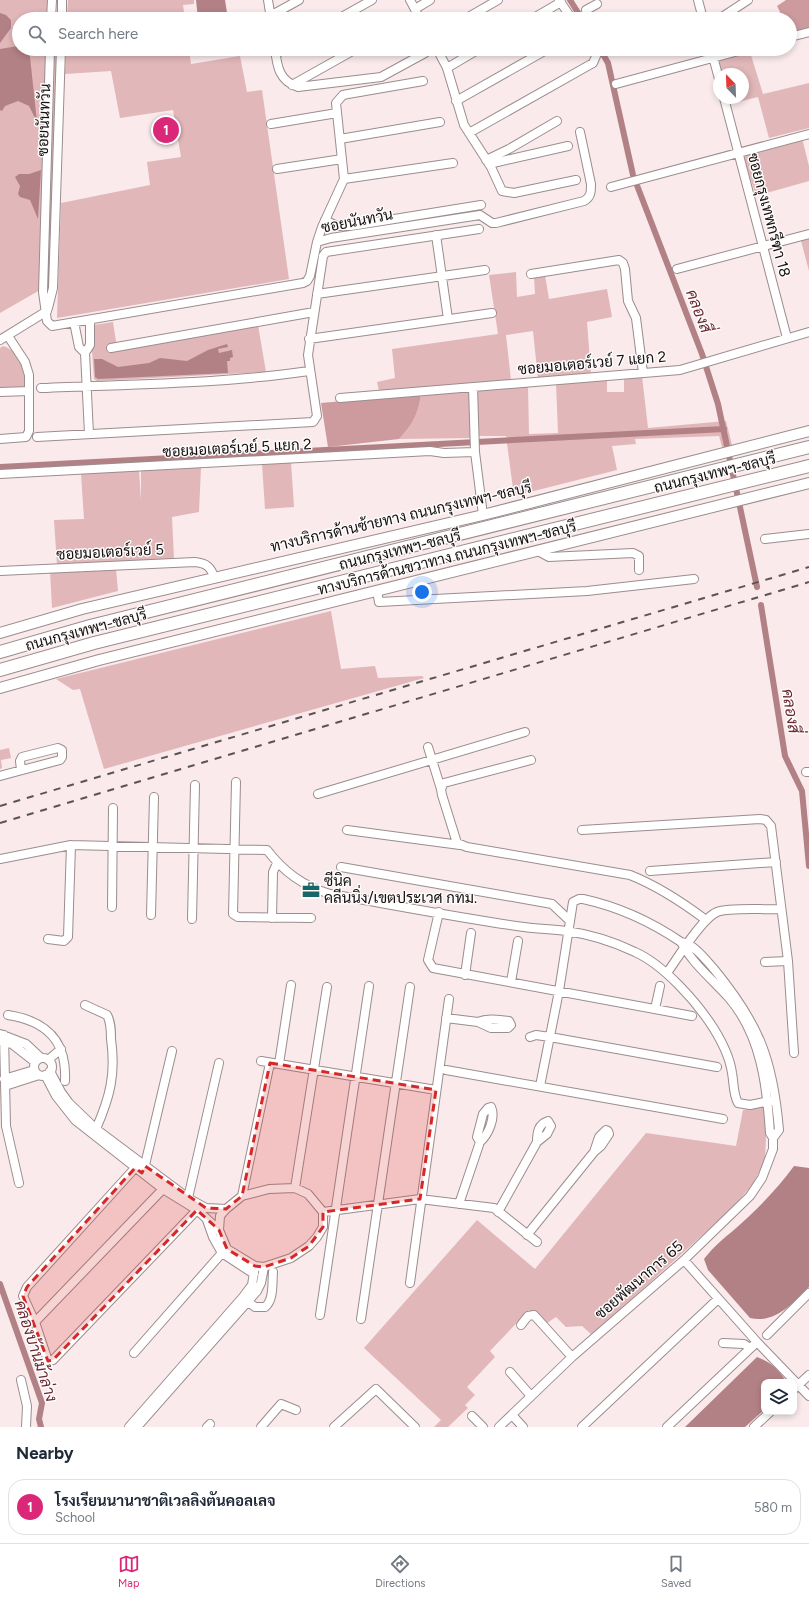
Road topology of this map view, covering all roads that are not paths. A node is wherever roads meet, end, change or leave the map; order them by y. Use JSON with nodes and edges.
{"nodes":[{"id":1,"x":52,"y":0,"type":"edge"},
{"id":2,"x":62,"y":0,"type":"edge"},
{"id":3,"x":268,"y":0,"type":"edge"},
{"id":4,"x":299,"y":0,"type":"edge"},
{"id":5,"x":372,"y":0,"type":"edge"},
{"id":6,"x":410,"y":0,"type":"edge"},
{"id":7,"x":430,"y":0,"type":"edge"},
{"id":8,"x":498,"y":0,"type":"edge"},
{"id":9,"x":698,"y":0,"type":"edge"},
{"id":10,"x":748,"y":0,"type":"edge"},
{"id":11,"x":560,"y":1,"type":"edge"},
{"id":12,"x":596,"y":4,"type":"dead end"},
{"id":13,"x":415,"y":9,"type":"junction"},
{"id":14,"x":586,"y":10,"type":"dead end"},
{"id":15,"x":51,"y":12,"type":"edge"},
{"id":16,"x":62,"y":12,"type":"edge"},
{"id":17,"x":269,"y":12,"type":"edge"},
{"id":18,"x":279,"y":12,"type":"edge"},
{"id":19,"x":351,"y":12,"type":"edge"},
{"id":20,"x":416,"y":12,"type":"edge"},
{"id":21,"x":477,"y":12,"type":"edge"},
{"id":22,"x":543,"y":12,"type":"edge"},
{"id":23,"x":567,"y":12,"type":"edge"},
{"id":24,"x":701,"y":12,"type":"edge"},
{"id":25,"x":730,"y":12,"type":"edge"},
{"id":26,"x":809,"y":32,"type":"edge"},
{"id":27,"x":797,"y":35,"type":"edge"},
{"id":28,"x":50,"y":56,"type":"edge"},
{"id":29,"x":61,"y":56,"type":"edge"},
{"id":30,"x":276,"y":56,"type":"edge"},
{"id":31,"x":344,"y":56,"type":"edge"},
{"id":32,"x":420,"y":56,"type":"edge"},
{"id":33,"x":441,"y":56,"type":"edge"},
{"id":34,"x":467,"y":56,"type":"edge"},
{"id":35,"x":536,"y":56,"type":"edge"},
{"id":36,"x":596,"y":56,"type":"edge"},
{"id":37,"x":720,"y":56,"type":"edge"},
{"id":38,"x":713,"y":58,"type":"junction"},
{"id":39,"x":447,"y":68,"type":"junction"},
{"id":40,"x":716,"y":68,"type":"edge"},
{"id":41,"x":423,"y":81,"type":"dead end"},
{"id":42,"x":616,"y":84,"type":"dead end"},
{"id":43,"x":292,"y":85,"type":"junction"},
{"id":44,"x":456,"y":101,"type":"junction"},
{"id":45,"x":726,"y":104,"type":"edge"},
{"id":46,"x":337,"y":113,"type":"junction"},
{"id":47,"x":557,"y":121,"type":"dead end"},
{"id":48,"x":440,"y":122,"type":"dead end"},
{"id":49,"x":271,"y":124,"type":"dead end"},
{"id":50,"x":580,"y":132,"type":"dead end"},
{"id":51,"x":469,"y":133,"type":"junction"},
{"id":52,"x":809,"y":134,"type":"edge"},
{"id":53,"x":340,"y":139,"type":"junction"},
{"id":54,"x":568,"y":146,"type":"dead end"},
{"id":55,"x":739,"y":154,"type":"junction"},
{"id":56,"x":342,"y":159,"type":"junction"},
{"id":57,"x":487,"y":162,"type":"junction"},
{"id":58,"x":453,"y":163,"type":"dead end"},
{"id":59,"x":277,"y":169,"type":"dead end"},
{"id":60,"x":344,"y":179,"type":"junction"},
{"id":61,"x":576,"y":180,"type":"dead end"},
{"id":62,"x":611,"y":187,"type":"dead end"},
{"id":63,"x":482,"y":205,"type":"dead end"},
{"id":64,"x":325,"y":220,"type":"junction"},
{"id":65,"x":479,"y":229,"type":"dead end"},
{"id":66,"x":809,"y":234,"type":"edge"},
{"id":67,"x":436,"y":235,"type":"junction"},
{"id":68,"x":317,"y":242,"type":"junction"},
{"id":69,"x":763,"y":246,"type":"junction"},
{"id":70,"x":44,"y":254,"type":"junction"},
{"id":71,"x":54,"y":255,"type":"junction"},
{"id":72,"x":677,"y":269,"type":"dead end"},
{"id":73,"x":485,"y":270,"type":"dead end"},
{"id":74,"x":531,"y":274,"type":"dead end"},
{"id":75,"x":442,"y":276,"type":"junction"},
{"id":76,"x":317,"y":294,"type":"junction"},
{"id":77,"x":47,"y":311,"type":"junction"},
{"id":78,"x":314,"y":312,"type":"junction"},
{"id":79,"x":492,"y":313,"type":"dead end"},
{"id":80,"x":448,"y":319,"type":"junction"},
{"id":81,"x":90,"y":320,"type":"junction"},
{"id":82,"x":74,"y":322,"type":"junction"},
{"id":83,"x":809,"y":332,"type":"edge"},
{"id":84,"x":8,"y":336,"type":"junction"},
{"id":85,"x":787,"y":338,"type":"junction"},
{"id":86,"x":309,"y":339,"type":"junction"},
{"id":87,"x":0,"y":340,"type":"edge"},
{"id":88,"x":111,"y":348,"type":"dead end"},
{"id":89,"x":85,"y":353,"type":"junction"},
{"id":90,"x":309,"y":371,"type":"junction"},
{"id":91,"x":643,"y":373,"type":"junction"},
{"id":92,"x":87,"y":386,"type":"junction"},
{"id":93,"x":473,"y":387,"type":"junction"},
{"id":94,"x":41,"y":388,"type":"dead end"},
{"id":95,"x":29,"y":391,"type":"junction"},
{"id":96,"x":0,"y":392,"type":"edge"},
{"id":97,"x":340,"y":398,"type":"dead end"},
{"id":98,"x":809,"y":431,"type":"edge"},
{"id":99,"x":89,"y":434,"type":"junction"},
{"id":100,"x":37,"y":437,"type":"dead end"},
{"id":101,"x":0,"y":439,"type":"edge"},
{"id":102,"x":809,"y":447,"type":"edge"},
{"id":103,"x":475,"y":450,"type":"junction"},
{"id":104,"x":809,"y":466,"type":"edge"},
{"id":105,"x":0,"y":474,"type":"edge"},
{"id":106,"x":809,"y":486,"type":"edge"},
{"id":107,"x":483,"y":515,"type":"junction"},
{"id":108,"x":809,"y":534,"type":"edge"},
{"id":109,"x":765,"y":539,"type":"dead end"},
{"id":110,"x":538,"y":551,"type":"junction"},
{"id":111,"x":639,"y":570,"type":"dead end"},
{"id":112,"x":0,"y":571,"type":"edge"},
{"id":113,"x":214,"y":577,"type":"junction"},
{"id":114,"x":694,"y":579,"type":"dead end"},
{"id":115,"x":377,"y":591,"type":"junction"},
{"id":116,"x":0,"y":633,"type":"edge"},
{"id":117,"x":0,"y":652,"type":"edge"},
{"id":118,"x":0,"y":670,"type":"edge"},
{"id":119,"x":0,"y":688,"type":"edge"},
{"id":120,"x":525,"y":732,"type":"dead end"},
{"id":121,"x":428,"y":746,"type":"dead end"},
{"id":122,"x":432,"y":759,"type":"junction"},
{"id":123,"x":531,"y":760,"type":"dead end"},
{"id":124,"x":22,"y":770,"type":"junction"},
{"id":125,"x":0,"y":776,"type":"edge"},
{"id":126,"x":236,"y":782,"type":"dead end"},
{"id":127,"x":195,"y":785,"type":"dead end"},
{"id":128,"x":442,"y":789,"type":"junction"},
{"id":129,"x":318,"y":794,"type":"dead end"},
{"id":130,"x":154,"y":797,"type":"dead end"},
{"id":131,"x":112,"y":808,"type":"dead end"},
{"id":132,"x":347,"y":830,"type":"dead end"},
{"id":133,"x":582,"y":830,"type":"dead end"},
{"id":134,"x":71,"y":845,"type":"junction"},
{"id":135,"x":112,"y":845,"type":"junction"},
{"id":136,"x":460,"y":845,"type":"junction"},
{"id":137,"x":153,"y":846,"type":"junction"},
{"id":138,"x":194,"y":847,"type":"junction"},
{"id":139,"x":234,"y":848,"type":"junction"},
{"id":140,"x":0,"y":859,"type":"edge"},
{"id":141,"x":776,"y":862,"type":"junction"},
{"id":142,"x":277,"y":863,"type":"junction"},
{"id":143,"x":341,"y":868,"type":"dead end"},
{"id":144,"x":650,"y":871,"type":"dead end"},
{"id":145,"x":112,"y":908,"type":"dead end"},
{"id":146,"x":781,"y":909,"type":"junction"},
{"id":147,"x":439,"y":912,"type":"junction"},
{"id":148,"x":151,"y":915,"type":"dead end"},
{"id":149,"x":272,"y":918,"type":"junction"},
{"id":150,"x":312,"y":918,"type":"dead end"},
{"id":151,"x":192,"y":919,"type":"dead end"},
{"id":152,"x":569,"y":920,"type":"junction"},
{"id":153,"x":706,"y":920,"type":"junction"},
{"id":154,"x":568,"y":931,"type":"junction"},
{"id":155,"x":471,"y":933,"type":"dead end"},
{"id":156,"x":48,"y":939,"type":"dead end"},
{"id":157,"x":518,"y":941,"type":"dead end"},
{"id":158,"x":685,"y":945,"type":"junction"},
{"id":159,"x":788,"y":961,"type":"junction"},
{"id":160,"x":765,"y":962,"type":"dead end"},
{"id":161,"x":667,"y":973,"type":"junction"},
{"id":162,"x":465,"y":975,"type":"junction"},
{"id":163,"x":511,"y":982,"type":"junction"},
{"id":164,"x":291,"y":985,"type":"dead end"},
{"id":165,"x":369,"y":986,"type":"dead end"},
{"id":166,"x":660,"y":986,"type":"dead end"},
{"id":167,"x":327,"y":987,"type":"dead end"},
{"id":168,"x":410,"y":987,"type":"dead end"},
{"id":169,"x":559,"y":991,"type":"junction"},
{"id":170,"x":449,"y":999,"type":"dead end"},
{"id":171,"x":85,"y":1005,"type":"dead end"},
{"id":172,"x":655,"y":1009,"type":"junction"},
{"id":173,"x":8,"y":1015,"type":"dead end"},
{"id":174,"x":692,"y":1016,"type":"dead end"},
{"id":175,"x":446,"y":1018,"type":"junction"},
{"id":176,"x":478,"y":1022,"type":"dead end"},
{"id":177,"x":530,"y":1037,"type":"dead end"},
{"id":178,"x":550,"y":1037,"type":"junction"},
{"id":179,"x":2,"y":1038,"type":"edge"},
{"id":180,"x":172,"y":1051,"type":"dead end"},
{"id":181,"x":62,"y":1052,"type":"junction"},
{"id":182,"x":794,"y":1053,"type":"dead end"},
{"id":183,"x":261,"y":1061,"type":"dead end"},
{"id":184,"x":219,"y":1063,"type":"dead end"},
{"id":185,"x":270,"y":1063,"type":"junction"},
{"id":186,"x":279,"y":1064,"type":"junction"},
{"id":187,"x":43,"y":1067,"type":"junction"},
{"id":188,"x":717,"y":1067,"type":"dead end"},
{"id":189,"x":315,"y":1070,"type":"junction"},
{"id":190,"x":446,"y":1070,"type":"dead end"},
{"id":191,"x":355,"y":1076,"type":"junction"},
{"id":192,"x":65,"y":1081,"type":"dead end"},
{"id":193,"x":396,"y":1082,"type":"junction"},
{"id":194,"x":5,"y":1083,"type":"junction"},
{"id":195,"x":540,"y":1086,"type":"junction"},
{"id":196,"x":436,"y":1090,"type":"junction"},
{"id":197,"x":772,"y":1100,"type":"junction"},
{"id":198,"x":723,"y":1119,"type":"dead end"},
{"id":199,"x":96,"y":1129,"type":"junction"},
{"id":200,"x":480,"y":1142,"type":"dead end"},
{"id":201,"x":537,"y":1142,"type":"dead end"},
{"id":202,"x":594,"y":1152,"type":"dead end"},
{"id":203,"x":136,"y":1168,"type":"junction"},
{"id":204,"x":144,"y":1170,"type":"junction"},
{"id":205,"x":19,"y":1183,"type":"dead end"},
{"id":206,"x":295,"y":1188,"type":"junction"},
{"id":207,"x":163,"y":1190,"type":"junction"},
{"id":208,"x":242,"y":1196,"type":"junction"},
{"id":209,"x":188,"y":1198,"type":"junction"},
{"id":210,"x":420,"y":1199,"type":"junction"},
{"id":211,"x":459,"y":1204,"type":"junction"},
{"id":212,"x":378,"y":1206,"type":"junction"},
{"id":213,"x":226,"y":1209,"type":"junction"},
{"id":214,"x":197,"y":1210,"type":"junction"},
{"id":215,"x":336,"y":1211,"type":"junction"},
{"id":216,"x":323,"y":1212,"type":"junction"},
{"id":217,"x":498,"y":1212,"type":"junction"},
{"id":218,"x":206,"y":1219,"type":"junction"},
{"id":219,"x":219,"y":1230,"type":"junction"},
{"id":220,"x":527,"y":1235,"type":"junction"},
{"id":221,"x":537,"y":1242,"type":"dead end"},
{"id":222,"x":224,"y":1251,"type":"junction"},
{"id":223,"x":684,"y":1260,"type":"junction"},
{"id":224,"x":264,"y":1267,"type":"junction"},
{"id":225,"x":254,"y":1270,"type":"junction"},
{"id":226,"x":273,"y":1272,"type":"dead end"},
{"id":227,"x":410,"y":1282,"type":"dead end"},
{"id":228,"x":809,"y":1293,"type":"edge"},
{"id":229,"x":245,"y":1299,"type":"junction"},
{"id":230,"x":718,"y":1299,"type":"junction"},
{"id":231,"x":320,"y":1315,"type":"dead end"},
{"id":232,"x":361,"y":1319,"type":"dead end"},
{"id":233,"x":35,"y":1322,"type":"junction"},
{"id":234,"x":521,"y":1325,"type":"dead end"},
{"id":235,"x":767,"y":1335,"type":"dead end"},
{"id":236,"x":757,"y":1342,"type":"junction"},
{"id":237,"x":723,"y":1343,"type":"dead end"},
{"id":238,"x":750,"y":1348,"type":"junction"},
{"id":239,"x":134,"y":1352,"type":"dead end"},
{"id":240,"x":572,"y":1357,"type":"junction"},
{"id":241,"x":510,"y":1372,"type":"dead end"},
{"id":242,"x":809,"y":1375,"type":"edge"},
{"id":243,"x":789,"y":1379,"type":"edge"},
{"id":244,"x":21,"y":1380,"type":"dead end"},
{"id":245,"x":797,"y":1386,"type":"edge"},
{"id":246,"x":797,"y":1388,"type":"edge"},
{"id":247,"x":531,"y":1396,"type":"junction"},
{"id":248,"x":809,"y":1396,"type":"edge"},
{"id":249,"x":296,"y":1410,"type":"dead end"},
{"id":250,"x":512,"y":1414,"type":"junction"},
{"id":251,"x":767,"y":1415,"type":"edge"},
{"id":252,"x":472,"y":1416,"type":"dead end"},
{"id":253,"x":141,"y":1423,"type":"edge"},
{"id":254,"x":26,"y":1427,"type":"edge"},
{"id":255,"x":129,"y":1427,"type":"edge"},
{"id":256,"x":261,"y":1427,"type":"edge"},
{"id":257,"x":334,"y":1427,"type":"edge"},
{"id":258,"x":414,"y":1427,"type":"edge"},
{"id":259,"x":482,"y":1427,"type":"edge"},
{"id":260,"x":498,"y":1427,"type":"edge"},
{"id":261,"x":523,"y":1427,"type":"edge"},
{"id":262,"x":582,"y":1427,"type":"edge"},
{"id":263,"x":667,"y":1427,"type":"edge"},
{"id":264,"x":754,"y":1427,"type":"edge"}],
"edges":[{"from":1,"to":15,"type":"street"},
{"from":2,"to":16,"type":"street"},
{"from":3,"to":17,"type":"street"},
{"from":4,"to":18,"type":"street"},
{"from":5,"to":19,"type":"street"},
{"from":6,"to":13,"type":"street"},
{"from":7,"to":13,"type":"street"},
{"from":8,"to":21,"type":"street"},
{"from":9,"to":24,"type":"street"},
{"from":10,"to":25,"type":"street"},
{"from":11,"to":22,"type":"street"},
{"from":11,"to":23,"type":"street"},
{"from":12,"to":14,"type":"street"},
{"from":13,"to":20,"type":"street"},
{"from":26,"to":27,"type":"street"},
{"from":28,"to":70,"type":"street","name":"ซอยนันทวัน"},
{"from":29,"to":71,"type":"street","name":"ซอยนันทวัน"},
{"from":30,"to":43,"type":"street"},
{"from":31,"to":43,"type":"street"},
{"from":32,"to":43,"type":"street"},
{"from":33,"to":39,"type":"street"},
{"from":34,"to":39,"type":"street"},
{"from":35,"to":44,"type":"street"},
{"from":36,"to":51,"type":"street"},
{"from":37,"to":38,"type":"street"},
{"from":38,"to":40,"type":"street"},
{"from":38,"to":42,"type":"street"},
{"from":39,"to":44,"type":"street"},
{"from":41,"to":46,"type":"street"},
{"from":44,"to":51,"type":"street"},
{"from":45,"to":55,"type":"street","name":"ซอยกรุงเทพกรีฑา 18"},
{"from":46,"to":49,"type":"street"},
{"from":46,"to":53,"type":"street"},
{"from":47,"to":57,"type":"street"},
{"from":48,"to":53,"type":"street"},
{"from":50,"to":68,"type":"street","name":"ซอยนันทวัน"},
{"from":51,"to":57,"type":"street"},
{"from":52,"to":55,"type":"street"},
{"from":53,"to":56,"type":"street"},
{"from":54,"to":57,"type":"street"},
{"from":55,"to":62,"type":"street"},
{"from":55,"to":69,"type":"street","name":"ซอยกรุงเทพกรีฑา 18"},
{"from":56,"to":59,"type":"street"},
{"from":56,"to":60,"type":"street"},
{"from":57,"to":61,"type":"street"},
{"from":58,"to":60,"type":"street"},
{"from":60,"to":64,"type":"street"},
{"from":63,"to":64,"type":"street"},
{"from":64,"to":68,"type":"street"},
{"from":65,"to":67,"type":"street"},
{"from":66,"to":69,"type":"street"},
{"from":67,"to":75,"type":"street"},
{"from":67,"to":76,"type":"street"},
{"from":68,"to":81,"type":"street","name":"ซอยนันทวัน"},
{"from":69,"to":72,"type":"street"},
{"from":69,"to":85,"type":"street","name":"ซอยกรุงเทพกรีฑา 18"},
{"from":70,"to":71,"type":"street"},
{"from":70,"to":77,"type":"street","name":"ซอยนันทวัน"},
{"from":71,"to":77,"type":"street","name":"ซอยนันทวัน"},
{"from":73,"to":75,"type":"street"},
{"from":74,"to":91,"type":"street"},
{"from":75,"to":76,"type":"street"},
{"from":75,"to":80,"type":"street"},
{"from":76,"to":78,"type":"street"},
{"from":77,"to":82,"type":"street","name":"ซอยนันทวัน"},
{"from":77,"to":84,"type":"street"},
{"from":78,"to":86,"type":"street"},
{"from":78,"to":88,"type":"street"},
{"from":79,"to":80,"type":"street"},
{"from":80,"to":86,"type":"street"},
{"from":81,"to":82,"type":"street","name":"ซอยนันทวัน"},
{"from":81,"to":89,"type":"street"},
{"from":82,"to":89,"type":"street"},
{"from":83,"to":85,"type":"street","name":"ซอยมอเตอร์เวย์ 7 แยก 2"},
{"from":84,"to":87,"type":"street"},
{"from":84,"to":95,"type":"street"},
{"from":85,"to":91,"type":"street","name":"ซอยมอเตอร์เวย์ 7 แยก 2"},
{"from":86,"to":90,"type":"street"},
{"from":89,"to":92,"type":"street"},
{"from":90,"to":92,"type":"street"},
{"from":90,"to":99,"type":"street"},
{"from":91,"to":93,"type":"street","name":"ซอยมอเตอร์เวย์ 7 แยก 2"},
{"from":92,"to":94,"type":"street"},
{"from":92,"to":99,"type":"street"},
{"from":93,"to":97,"type":"street","name":"ซอยมอเตอร์เวย์ 7 แยก 2"},
{"from":93,"to":103,"type":"street"},
{"from":95,"to":96,"type":"street"},
{"from":95,"to":101,"type":"street"},
{"from":98,"to":107,"type":"main road","name":"ทางบริการด้านซ้ายทาง ถนนกรุงเทพฯ-ชลบุรี"},
{"from":99,"to":100,"type":"street"},
{"from":102,"to":117,"type":"highway","name":"ถนนกรุงเทพฯ-ชลบุรี"},
{"from":103,"to":105,"type":"street","name":"ซอยมอเตอร์เวย์ 5 แยก 2"},
{"from":103,"to":107,"type":"street"},
{"from":104,"to":118,"type":"highway","name":"ถนนกรุงเทพฯ-ชลบุรี"},
{"from":106,"to":110,"type":"main road","name":"ทางบริการด้านขวาทาง ถนนกรุงเทพฯ-ชลบุรี"},
{"from":107,"to":113,"type":"main road","name":"ทางบริการด้านซ้ายทาง ถนนกรุงเทพฯ-ชลบุรี"},
{"from":108,"to":109,"type":"street"},
{"from":110,"to":111,"type":"street"},
{"from":110,"to":115,"type":"main road","name":"ทางบริการด้านขวาทาง ถนนกรุงเทพฯ-ชลบุรี"},
{"from":112,"to":113,"type":"street","name":"ซอยมอเตอร์เวย์ 5"},
{"from":113,"to":116,"type":"main road","name":"ทางบริการด้านซ้ายทาง ถนนกรุงเทพฯ-ชลบุรี"},
{"from":114,"to":115,"type":"street"},
{"from":115,"to":119,"type":"main road","name":"ทางบริการด้านขวาทาง ถนนกรุงเทพฯ-ชลบุรี"},
{"from":120,"to":122,"type":"street"},
{"from":121,"to":122,"type":"street"},
{"from":122,"to":128,"type":"street"},
{"from":122,"to":129,"type":"street"},
{"from":123,"to":128,"type":"street"},
{"from":124,"to":124,"type":"street"},
{"from":124,"to":125,"type":"street"},
{"from":126,"to":139,"type":"street"},
{"from":127,"to":138,"type":"street"},
{"from":128,"to":136,"type":"street"},
{"from":130,"to":137,"type":"street"},
{"from":131,"to":135,"type":"street"},
{"from":132,"to":136,"type":"street"},
{"from":133,"to":141,"type":"street"},
{"from":134,"to":135,"type":"street"},
{"from":134,"to":140,"type":"street"},
{"from":134,"to":156,"type":"street"},
{"from":135,"to":137,"type":"street"},
{"from":135,"to":145,"type":"street"},
{"from":136,"to":153,"type":"street"},
{"from":137,"to":138,"type":"street"},
{"from":137,"to":148,"type":"street"},
{"from":138,"to":139,"type":"street"},
{"from":138,"to":151,"type":"street"},
{"from":139,"to":142,"type":"street"},
{"from":139,"to":149,"type":"street"},
{"from":141,"to":144,"type":"street"},
{"from":141,"to":146,"type":"street"},
{"from":142,"to":147,"type":"street"},
{"from":142,"to":149,"type":"street"},
{"from":143,"to":152,"type":"street"},
{"from":146,"to":153,"type":"street"},
{"from":146,"to":159,"type":"street"},
{"from":147,"to":154,"type":"street"},
{"from":147,"to":162,"type":"street"},
{"from":149,"to":150,"type":"street"},
{"from":152,"to":154,"type":"street"},
{"from":152,"to":158,"type":"street","name":"ซอยพัฒนาการ 65"},
{"from":153,"to":158,"type":"street"},
{"from":154,"to":161,"type":"street"},
{"from":154,"to":169,"type":"street"},
{"from":155,"to":162,"type":"street"},
{"from":157,"to":163,"type":"street"},
{"from":158,"to":161,"type":"street"},
{"from":158,"to":197,"type":"street","name":"ซอยพัฒนาการ 65"},
{"from":159,"to":160,"type":"street"},
{"from":159,"to":182,"type":"street"},
{"from":161,"to":197,"type":"street"},
{"from":162,"to":163,"type":"street"},
{"from":163,"to":169,"type":"street"},
{"from":164,"to":186,"type":"street"},
{"from":165,"to":191,"type":"street"},
{"from":166,"to":172,"type":"street"},
{"from":167,"to":189,"type":"street"},
{"from":168,"to":193,"type":"street"},
{"from":169,"to":172,"type":"street"},
{"from":169,"to":178,"type":"street"},
{"from":170,"to":175,"type":"street"},
{"from":171,"to":199,"type":"street"},
{"from":172,"to":174,"type":"street"},
{"from":173,"to":181,"type":"street"},
{"from":175,"to":176,"type":"street"},
{"from":175,"to":196,"type":"street"},
{"from":177,"to":178,"type":"street"},
{"from":178,"to":188,"type":"street"},
{"from":178,"to":195,"type":"street"},
{"from":179,"to":187,"type":"street"},
{"from":179,"to":194,"type":"street"},
{"from":180,"to":204,"type":"street"},
{"from":181,"to":187,"type":"street"},
{"from":181,"to":192,"type":"street"},
{"from":183,"to":185,"type":"street"},
{"from":184,"to":209,"type":"street"},
{"from":185,"to":186,"type":"street"},
{"from":185,"to":208,"type":"street"},
{"from":186,"to":189,"type":"street"},
{"from":187,"to":194,"type":"street"},
{"from":187,"to":199,"type":"street"},
{"from":187,"to":203,"type":"street"},
{"from":189,"to":191,"type":"street"},
{"from":189,"to":206,"type":"street"},
{"from":190,"to":195,"type":"street"},
{"from":191,"to":193,"type":"street"},
{"from":191,"to":215,"type":"street"},
{"from":193,"to":196,"type":"street"},
{"from":193,"to":212,"type":"street"},
{"from":194,"to":205,"type":"street"},
{"from":195,"to":198,"type":"street"},
{"from":196,"to":210,"type":"street"},
{"from":197,"to":223,"type":"street","name":"ซอยพัฒนาการ 65"},
{"from":199,"to":204,"type":"street"},
{"from":200,"to":211,"type":"street"},
{"from":201,"to":217,"type":"street"},
{"from":202,"to":220,"type":"street"},
{"from":203,"to":204,"type":"street"},
{"from":203,"to":233,"type":"street"},
{"from":204,"to":207,"type":"street"},
{"from":204,"to":209,"type":"street"},
{"from":206,"to":208,"type":"street"},
{"from":206,"to":216,"type":"street"},
{"from":207,"to":214,"type":"street"},
{"from":207,"to":233,"type":"street"},
{"from":208,"to":213,"type":"street"},
{"from":209,"to":213,"type":"street"},
{"from":210,"to":211,"type":"street"},
{"from":210,"to":212,"type":"street"},
{"from":210,"to":227,"type":"street"},
{"from":211,"to":217,"type":"street"},
{"from":212,"to":215,"type":"street"},
{"from":212,"to":232,"type":"street"},
{"from":213,"to":219,"type":"street"},
{"from":214,"to":218,"type":"street"},
{"from":214,"to":233,"type":"street"},
{"from":215,"to":216,"type":"street"},
{"from":215,"to":231,"type":"street"},
{"from":216,"to":224,"type":"street"},
{"from":217,"to":220,"type":"street"},
{"from":218,"to":219,"type":"street"},
{"from":218,"to":222,"type":"street"},
{"from":219,"to":222,"type":"street"},
{"from":220,"to":221,"type":"street"},
{"from":222,"to":225,"type":"street"},
{"from":222,"to":239,"type":"street"},
{"from":223,"to":230,"type":"street"},
{"from":223,"to":240,"type":"street","name":"ซอยพัฒนาการ 65"},
{"from":224,"to":225,"type":"street"},
{"from":224,"to":229,"type":"street"},
{"from":225,"to":229,"type":"street"},
{"from":226,"to":229,"type":"street"},
{"from":228,"to":235,"type":"street"},
{"from":229,"to":253,"type":"street"},
{"from":230,"to":236,"type":"street"},
{"from":230,"to":262,"type":"street"},
{"from":234,"to":240,"type":"street"},
{"from":236,"to":238,"type":"street"},
{"from":236,"to":243,"type":"street"},
{"from":237,"to":238,"type":"street"},
{"from":238,"to":263,"type":"street"},
{"from":240,"to":247,"type":"street","name":"ซอยพัฒนาการ 65"},
{"from":241,"to":247,"type":"street"},
{"from":242,"to":245,"type":"street"},
{"from":244,"to":254,"type":"street"},
{"from":246,"to":248,"type":"street"},
{"from":247,"to":250,"type":"street","name":"ซอยพัฒนาการ 65"},
{"from":249,"to":256,"type":"street"},
{"from":250,"to":260,"type":"street","name":"ซอยพัฒนาการ 65"},
{"from":250,"to":261,"type":"street"},
{"from":251,"to":264,"type":"street"},
{"from":252,"to":259,"type":"street"},
{"from":253,"to":255,"type":"street"},
{"from":257,"to":258,"type":"street"}]}
